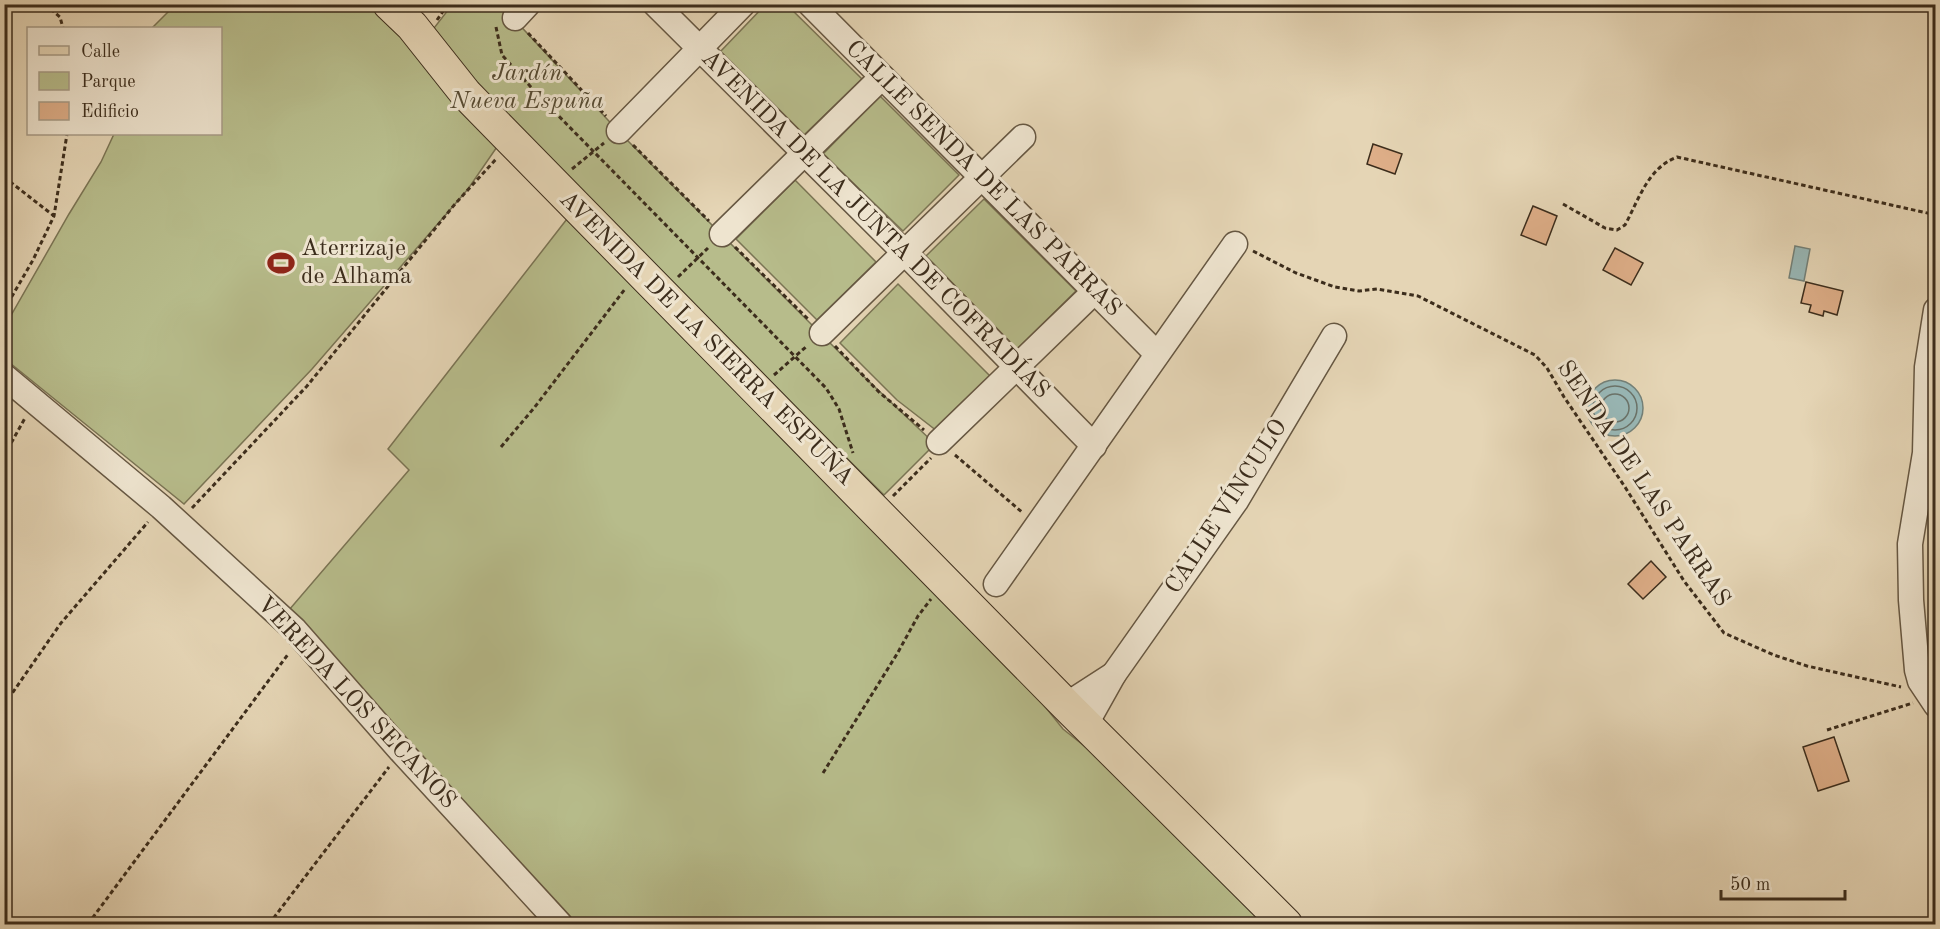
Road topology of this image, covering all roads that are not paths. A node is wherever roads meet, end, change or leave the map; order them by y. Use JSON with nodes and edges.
{"nodes":[{"id":1,"x":389,"y":4,"type":"edge"},
{"id":2,"x":655,"y":4,"type":"edge"},
{"id":3,"x":743,"y":4,"type":"edge"},
{"id":4,"x":810,"y":4,"type":"edge"},
{"id":5,"x":415,"y":19,"type":"edge"},
{"id":6,"x":700,"y":49,"type":"junction"},
{"id":7,"x":882,"y":77,"type":"junction"},
{"id":8,"x":619,"y":131,"type":"road end"},
{"id":9,"x":1023,"y":137,"type":"dead end"},
{"id":10,"x":805,"y":154,"type":"junction"},
{"id":11,"x":981,"y":178,"type":"junction"},
{"id":12,"x":722,"y":234,"type":"road end"},
{"id":13,"x":1235,"y":244,"type":"road end"},
{"id":14,"x":905,"y":253,"type":"junction"},
{"id":15,"x":1095,"y":291,"type":"junction"},
{"id":16,"x":1935,"y":310,"type":"edge"},
{"id":17,"x":822,"y":333,"type":"road end"},
{"id":18,"x":1334,"y":336,"type":"dead end"},
{"id":19,"x":1157,"y":354,"type":"junction"},
{"id":20,"x":1016,"y":367,"type":"junction"},
{"id":21,"x":4,"y":376,"type":"edge"},
{"id":22,"x":941,"y":444,"type":"road end"},
{"id":23,"x":1094,"y":446,"type":"junction"},
{"id":24,"x":996,"y":584,"type":"dead end"},
{"id":25,"x":1932,"y":700,"type":"edge"},
{"id":26,"x":1076,"y":715,"type":"junction"},
{"id":27,"x":560,"y":924,"type":"edge"},
{"id":28,"x":1286,"y":924,"type":"edge"}],
"edges":[{"from":1,"to":5,"type":"main road","name":"AVENIDA DE LA SIERRA ESPUÑA"},
{"from":2,"to":6,"type":"street","name":"AVENIDA DE LA JUNTA DE COFRADÍAS"},
{"from":3,"to":6,"type":"street"},
{"from":4,"to":7,"type":"street","name":"CALLE SENDA DE LAS PARRAS"},
{"from":5,"to":26,"type":"main road","name":"AVENIDA DE LA SIERRA ESPUÑA"},
{"from":6,"to":8,"type":"street"},
{"from":6,"to":10,"type":"street","name":"AVENIDA DE LA JUNTA DE COFRADÍAS"},
{"from":7,"to":10,"type":"street"},
{"from":7,"to":11,"type":"street","name":"CALLE SENDA DE LAS PARRAS"},
{"from":9,"to":11,"type":"street"},
{"from":10,"to":12,"type":"street"},
{"from":10,"to":14,"type":"street","name":"AVENIDA DE LA JUNTA DE COFRADÍAS"},
{"from":11,"to":14,"type":"street"},
{"from":11,"to":15,"type":"street","name":"CALLE SENDA DE LAS PARRAS"},
{"from":13,"to":19,"type":"street"},
{"from":14,"to":17,"type":"street"},
{"from":14,"to":20,"type":"street","name":"AVENIDA DE LA JUNTA DE COFRADÍAS"},
{"from":15,"to":19,"type":"street","name":"CALLE SENDA DE LAS PARRAS"},
{"from":15,"to":20,"type":"street"},
{"from":16,"to":25,"type":"street"},
{"from":18,"to":26,"type":"street","name":"CALLE VÍNCULO"},
{"from":19,"to":23,"type":"street"},
{"from":20,"to":22,"type":"street"},
{"from":20,"to":23,"type":"street","name":"AVENIDA DE LA JUNTA DE COFRADÍAS"},
{"from":21,"to":27,"type":"street","name":"VEREDA LOS SECANOS"},
{"from":23,"to":24,"type":"street"},
{"from":26,"to":28,"type":"main road"}]}
